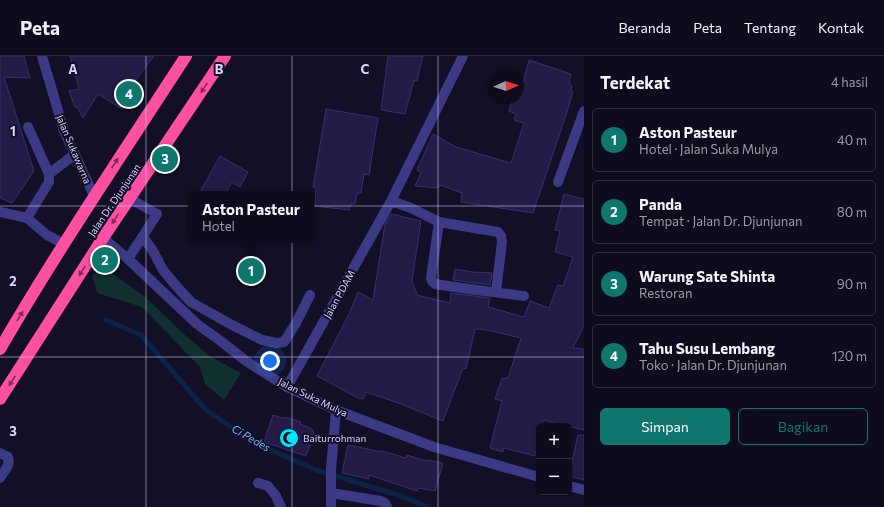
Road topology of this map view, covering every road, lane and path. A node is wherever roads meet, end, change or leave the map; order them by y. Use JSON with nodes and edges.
{"nodes":[{"id":1,"x":42,"y":56,"type":"edge"},
{"id":2,"x":186,"y":56,"type":"edge"},
{"id":3,"x":225,"y":56,"type":"edge"},
{"id":4,"x":463,"y":56,"type":"edge"},
{"id":5,"x":584,"y":111,"type":"edge"},
{"id":6,"x":28,"y":127,"type":"dead end"},
{"id":7,"x":75,"y":154,"type":"junction"},
{"id":8,"x":49,"y":174,"type":"junction"},
{"id":9,"x":558,"y":182,"type":"dead end"},
{"id":10,"x":94,"y":196,"type":"junction"},
{"id":11,"x":130,"y":198,"type":"junction"},
{"id":12,"x":391,"y":201,"type":"junction"},
{"id":13,"x":0,"y":212,"type":"edge"},
{"id":14,"x":27,"y":218,"type":"junction"},
{"id":15,"x":439,"y":222,"type":"junction"},
{"id":16,"x":143,"y":237,"type":"junction"},
{"id":17,"x":103,"y":238,"type":"junction"},
{"id":18,"x":64,"y":244,"type":"junction"},
{"id":19,"x":128,"y":259,"type":"junction"},
{"id":20,"x":496,"y":292,"type":"junction"},
{"id":21,"x":310,"y":295,"type":"dead end"},
{"id":22,"x":524,"y":296,"type":"dead end"},
{"id":23,"x":0,"y":349,"type":"edge"},
{"id":24,"x":287,"y":387,"type":"junction"},
{"id":25,"x":0,"y":399,"type":"edge"},
{"id":26,"x":336,"y":410,"type":"junction"},
{"id":27,"x":0,"y":453,"type":"edge"},
{"id":28,"x":536,"y":476,"type":"edge"},
{"id":29,"x":0,"y":478,"type":"edge"},
{"id":30,"x":258,"y":483,"type":"dead end"},
{"id":31,"x":572,"y":487,"type":"edge"},
{"id":32,"x":331,"y":488,"type":"junction"},
{"id":33,"x":584,"y":490,"type":"edge"},
{"id":34,"x":281,"y":507,"type":"edge"},
{"id":35,"x":331,"y":507,"type":"edge"},
{"id":36,"x":387,"y":507,"type":"edge"}],
"edges":[{"from":1,"to":7,"type":"street","name":"Jalan Sukawarna"},
{"from":10,"to":2,"type":"highway","name":"Jalan Dr. Djunjunan","one_way":true},
{"from":3,"to":11,"type":"highway","name":"Jalan Dr. Djunjunan","one_way":true},
{"from":4,"to":12,"type":"street","name":"Jalan PDAM"},
{"from":5,"to":9,"type":"street"},
{"from":6,"to":8,"type":"street"},
{"from":7,"to":8,"type":"street"},
{"from":7,"to":10,"type":"street","name":"Jalan Sukawarna"},
{"from":8,"to":14,"type":"street"},
{"from":10,"to":18,"type":"highway","name":"Jalan Dr. Djunjunan"},
{"from":11,"to":16,"type":"street"},
{"from":11,"to":17,"type":"highway","name":"Jalan Dr. Djunjunan","one_way":true},
{"from":12,"to":15,"type":"street"},
{"from":12,"to":24,"type":"street","name":"Jalan PDAM"},
{"from":13,"to":14,"type":"street"},
{"from":14,"to":18,"type":"street"},
{"from":15,"to":20,"type":"street"},
{"from":15,"to":20,"type":"street"},
{"from":16,"to":19,"type":"street"},
{"from":16,"to":21,"type":"street"},
{"from":17,"to":19,"type":"street","name":"Jalan Suka Mulya"},
{"from":17,"to":25,"type":"highway","name":"Jalan Dr. Djunjunan","one_way":true},
{"from":23,"to":18,"type":"highway","name":"Jalan Dr. Djunjunan","one_way":true},
{"from":19,"to":24,"type":"street","name":"Jalan Suka Mulya"},
{"from":20,"to":22,"type":"street"},
{"from":24,"to":26,"type":"street","name":"Jalan Suka Mulya"},
{"from":26,"to":28,"type":"street","name":"Jalan Suka Mulya"},
{"from":26,"to":32,"type":"street"},
{"from":27,"to":29,"type":"street"},
{"from":30,"to":34,"type":"street"},
{"from":31,"to":33,"type":"street"},
{"from":32,"to":35,"type":"street"},
{"from":32,"to":36,"type":"street"}]}
